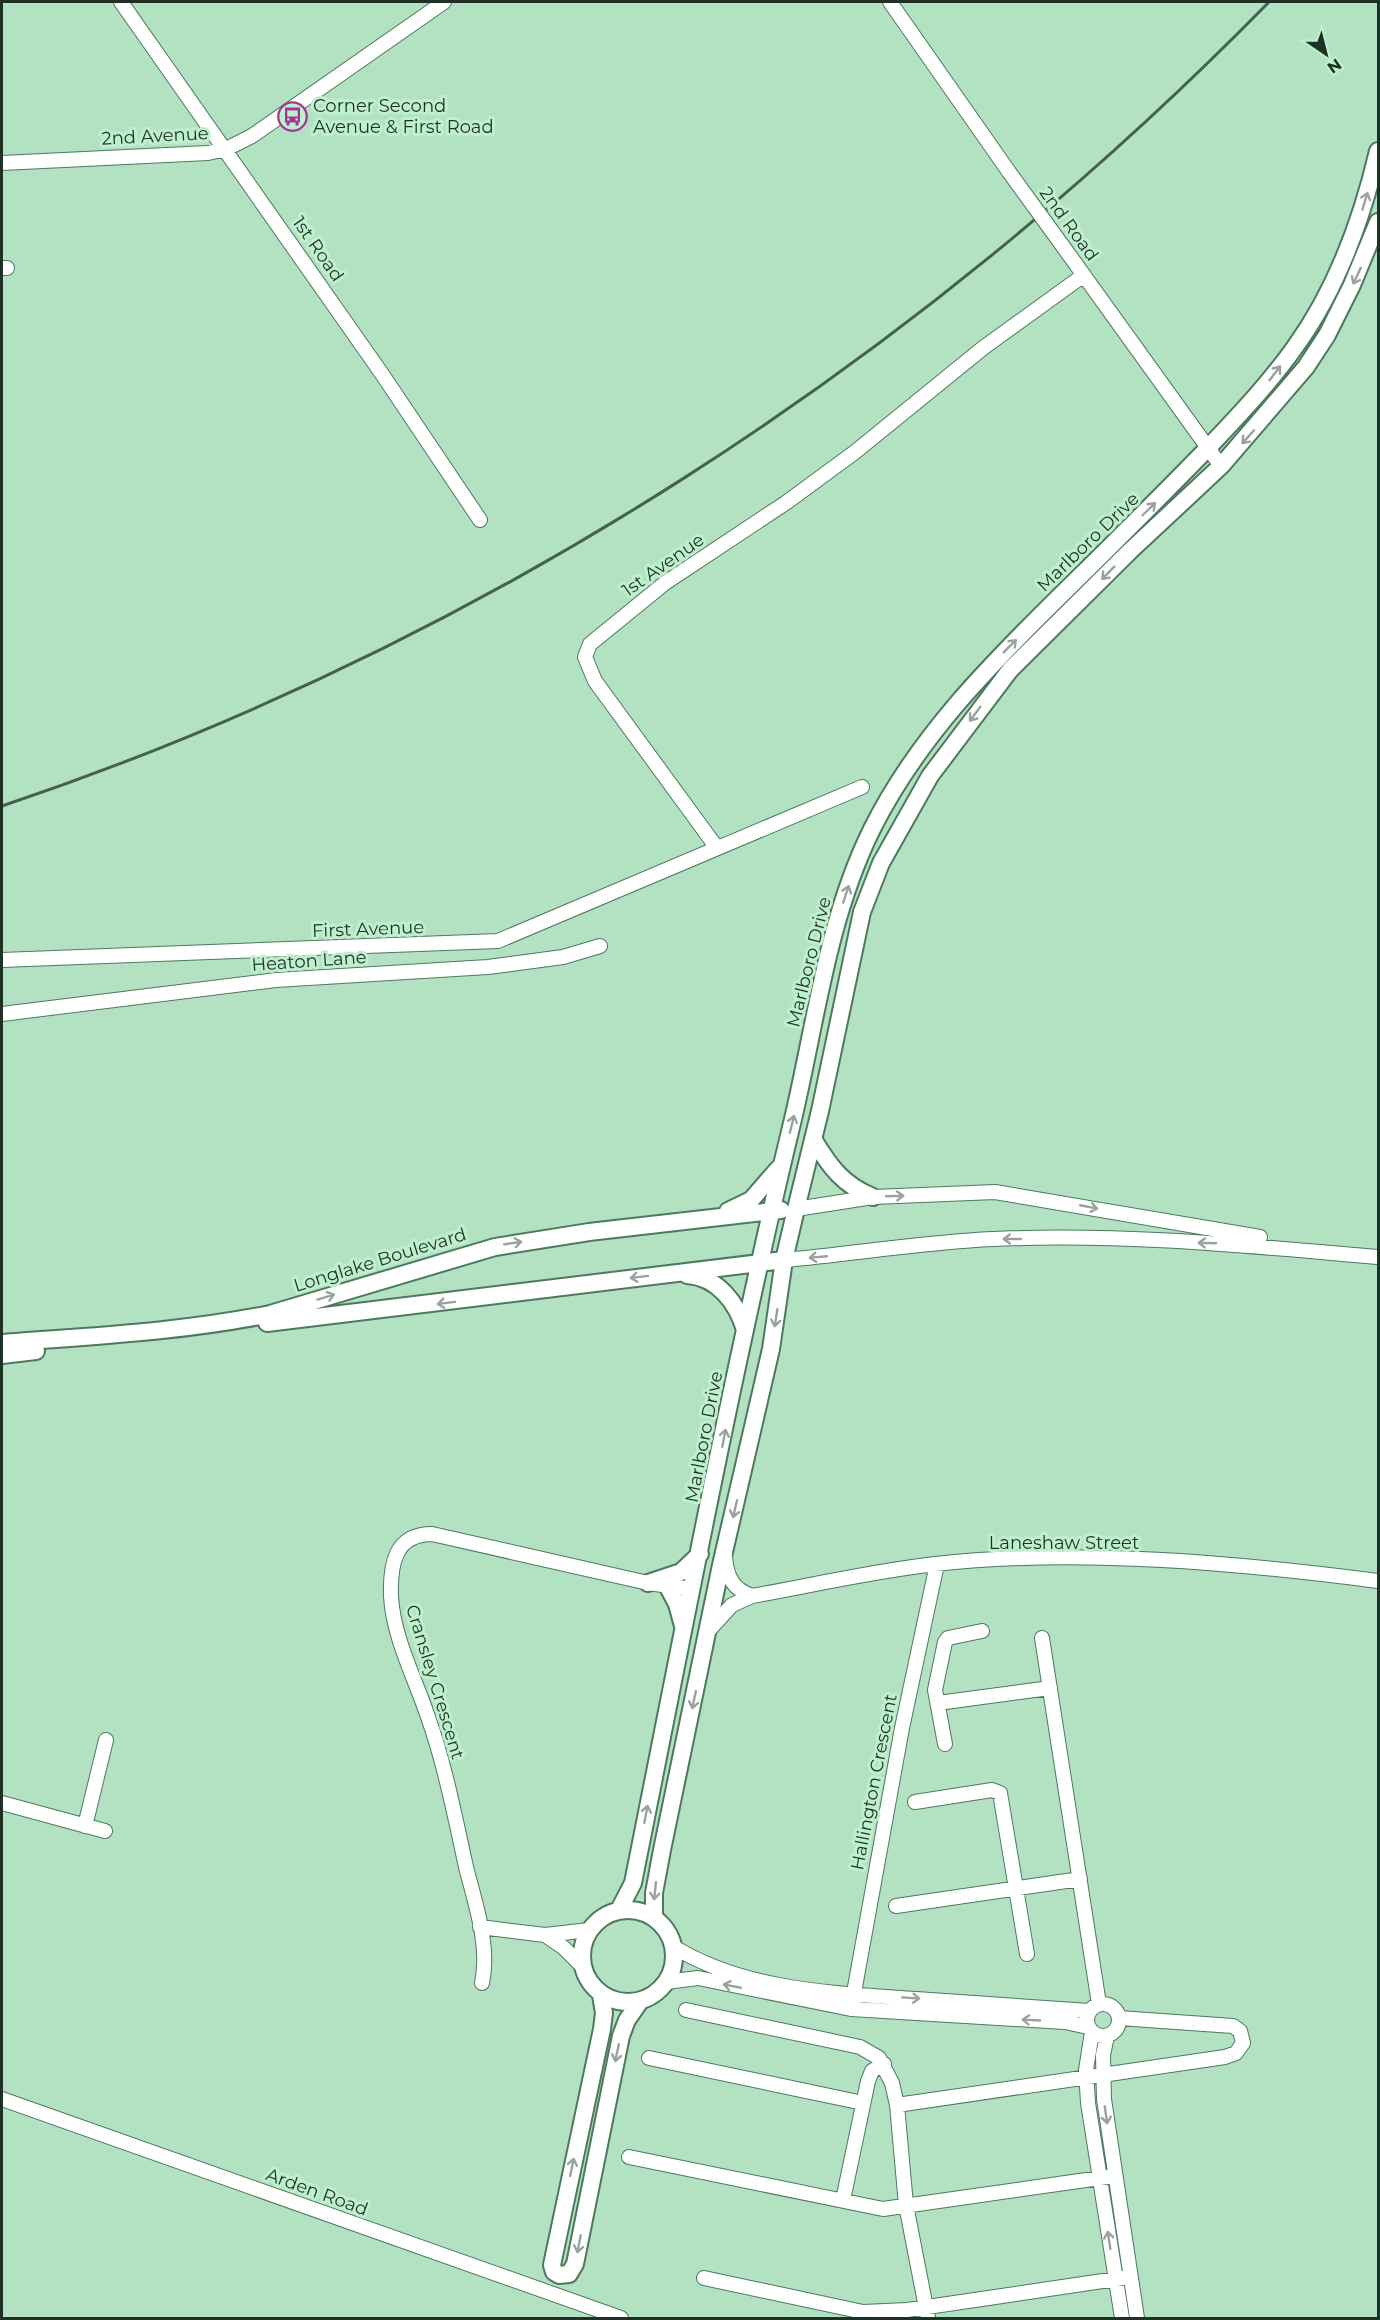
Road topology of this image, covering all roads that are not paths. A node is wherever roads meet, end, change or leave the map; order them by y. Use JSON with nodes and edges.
{"nodes":[{"id":1,"x":121,"y":2,"type":"edge"},
{"id":2,"x":444,"y":2,"type":"edge"},
{"id":3,"x":890,"y":2,"type":"edge"},
{"id":4,"x":226,"y":149,"type":"junction"},
{"id":5,"x":1378,"y":150,"type":"edge"},
{"id":6,"x":2,"y":163,"type":"edge"},
{"id":7,"x":1378,"y":222,"type":"edge"},
{"id":8,"x":1084,"y":275,"type":"junction"},
{"id":9,"x":1208,"y":447,"type":"junction"},
{"id":10,"x":1221,"y":466,"type":"junction"},
{"id":11,"x":480,"y":520,"type":"dead end"},
{"id":12,"x":862,"y":787,"type":"dead end"},
{"id":13,"x":717,"y":848,"type":"junction"},
{"id":14,"x":600,"y":946,"type":"dead end"},
{"id":15,"x":2,"y":960,"type":"edge"},
{"id":16,"x":2,"y":1013,"type":"edge"},
{"id":17,"x":813,"y":1139,"type":"junction"},
{"id":18,"x":782,"y":1164,"type":"junction"},
{"id":19,"x":873,"y":1197,"type":"junction"},
{"id":20,"x":796,"y":1209,"type":"junction"},
{"id":21,"x":771,"y":1210,"type":"junction"},
{"id":22,"x":714,"y":1218,"type":"junction"},
{"id":23,"x":1287,"y":1245,"type":"junction"},
{"id":24,"x":1378,"y":1249,"type":"edge"},
{"id":25,"x":1378,"y":1257,"type":"edge"},
{"id":26,"x":784,"y":1260,"type":"junction"},
{"id":27,"x":760,"y":1263,"type":"junction"},
{"id":28,"x":668,"y":1274,"type":"junction"},
{"id":29,"x":270,"y":1319,"type":"junction"},
{"id":30,"x":745,"y":1331,"type":"junction"},
{"id":31,"x":2,"y":1343,"type":"edge"},
{"id":32,"x":2,"y":1355,"type":"edge"},
{"id":33,"x":700,"y":1554,"type":"junction"},
{"id":34,"x":723,"y":1558,"type":"junction"},
{"id":35,"x":938,"y":1564,"type":"junction"},
{"id":36,"x":1378,"y":1581,"type":"edge"},
{"id":37,"x":648,"y":1583,"type":"junction"},
{"id":38,"x":668,"y":1587,"type":"junction"},
{"id":39,"x":692,"y":1588,"type":"junction"},
{"id":40,"x":752,"y":1596,"type":"junction"},
{"id":41,"x":710,"y":1629,"type":"junction"},
{"id":42,"x":684,"y":1630,"type":"junction"},
{"id":43,"x":982,"y":1631,"type":"dead end"},
{"id":44,"x":1042,"y":1638,"type":"dead end"},
{"id":45,"x":1050,"y":1688,"type":"junction"},
{"id":46,"x":938,"y":1703,"type":"junction"},
{"id":47,"x":106,"y":1740,"type":"dead end"},
{"id":48,"x":945,"y":1744,"type":"dead end"},
{"id":49,"x":915,"y":1802,"type":"dead end"},
{"id":50,"x":2,"y":1803,"type":"edge"},
{"id":51,"x":86,"y":1826,"type":"junction"},
{"id":52,"x":105,"y":1831,"type":"dead end"},
{"id":53,"x":1080,"y":1879,"type":"junction"},
{"id":54,"x":1016,"y":1888,"type":"junction"},
{"id":55,"x":896,"y":1906,"type":"dead end"},
{"id":56,"x":619,"y":1910,"type":"junction"},
{"id":57,"x":654,"y":1917,"type":"junction"},
{"id":58,"x":480,"y":1927,"type":"junction"},
{"id":59,"x":589,"y":1930,"type":"junction"},
{"id":60,"x":545,"y":1935,"type":"junction"},
{"id":61,"x":674,"y":1947,"type":"junction"},
{"id":62,"x":1027,"y":1954,"type":"dead end"},
{"id":63,"x":581,"y":1965,"type":"junction"},
{"id":64,"x":666,"y":1982,"type":"junction"},
{"id":65,"x":482,"y":1983,"type":"dead end"},
{"id":66,"x":853,"y":1994,"type":"junction"},
{"id":67,"x":601,"y":1995,"type":"junction"},
{"id":68,"x":641,"y":2000,"type":"junction"},
{"id":69,"x":1094,"y":2008,"type":"junction"},
{"id":70,"x":851,"y":2009,"type":"junction"},
{"id":71,"x":686,"y":2010,"type":"dead end"},
{"id":72,"x":1119,"y":2018,"type":"junction"},
{"id":73,"x":1090,"y":2030,"type":"junction"},
{"id":74,"x":1107,"y":2036,"type":"junction"},
{"id":75,"x":649,"y":2058,"type":"dead end"},
{"id":76,"x":884,"y":2064,"type":"junction"},
{"id":77,"x":1102,"y":2074,"type":"junction"},
{"id":78,"x":1086,"y":2076,"type":"junction"},
{"id":79,"x":2,"y":2099,"type":"edge"},
{"id":80,"x":863,"y":2103,"type":"junction"},
{"id":81,"x":897,"y":2105,"type":"junction"},
{"id":82,"x":629,"y":2157,"type":"dead end"},
{"id":83,"x":1114,"y":2176,"type":"junction"},
{"id":84,"x":1099,"y":2178,"type":"junction"},
{"id":85,"x":843,"y":2200,"type":"junction"},
{"id":86,"x":906,"y":2205,"type":"junction"},
{"id":87,"x":1130,"y":2277,"type":"junction"},
{"id":88,"x":704,"y":2278,"type":"dead end"},
{"id":89,"x":1115,"y":2279,"type":"junction"},
{"id":90,"x":927,"y":2312,"type":"edge"},
{"id":91,"x":621,"y":2319,"type":"edge"},
{"id":92,"x":1122,"y":2319,"type":"edge"},
{"id":93,"x":1137,"y":2319,"type":"edge"}],
"edges":[{"from":1,"to":4,"type":"street","name":"1st Road"},
{"from":2,"to":4,"type":"street","name":"2nd Avenue"},
{"from":3,"to":8,"type":"street","name":"2nd Road","bridge":true},
{"from":4,"to":6,"type":"street","name":"2nd Avenue"},
{"from":4,"to":11,"type":"street","name":"1st Road"},
{"from":9,"to":5,"type":"main road","name":"Marlboro Drive","one_way":true},
{"from":7,"to":10,"type":"main road","name":"Marlboro Drive","one_way":true},
{"from":8,"to":9,"type":"street","name":"2nd Road"},
{"from":8,"to":13,"type":"street","name":"1st Avenue"},
{"from":9,"to":10,"type":"street","name":"2nd Road"},
{"from":18,"to":9,"type":"main road","name":"Marlboro Drive","one_way":true},
{"from":10,"to":17,"type":"main road","name":"Marlboro Drive","one_way":true},
{"from":12,"to":13,"type":"street"},
{"from":13,"to":15,"type":"street","name":"First Avenue"},
{"from":14,"to":16,"type":"street","name":"Heaton Lane"},
{"from":17,"to":19,"type":"main road"},
{"from":17,"to":20,"type":"main road","name":"Marlboro Drive"},
{"from":18,"to":21,"type":"main road","name":"Marlboro Drive"},
{"from":18,"to":22,"type":"main road"},
{"from":19,"to":20,"type":"street"},
{"from":19,"to":23,"type":"street","one_way":true},
{"from":20,"to":21,"type":"main road","name":"Longlake Boulevard"},
{"from":20,"to":26,"type":"main road","name":"Marlboro Drive"},
{"from":21,"to":22,"type":"main road","name":"Longlake Boulevard"},
{"from":21,"to":27,"type":"main road","name":"Marlboro Drive"},
{"from":29,"to":22,"type":"main road","name":"Longlake Boulevard","one_way":true},
{"from":23,"to":24,"type":"street"},
{"from":23,"to":25,"type":"street"},
{"from":23,"to":26,"type":"street","one_way":true},
{"from":26,"to":27,"type":"main road","name":"Longlake Boulevard"},
{"from":26,"to":34,"type":"main road","name":"Marlboro Drive","one_way":true},
{"from":27,"to":28,"type":"main road","name":"Longlake Boulevard"},
{"from":27,"to":30,"type":"main road","name":"Marlboro Drive"},
{"from":28,"to":29,"type":"main road","name":"Longlake Boulevard","one_way":true},
{"from":28,"to":30,"type":"main road"},
{"from":29,"to":31,"type":"main road","name":"Longlake Boulevard"},
{"from":29,"to":32,"type":"main road","name":"Longlake Boulevard"},
{"from":33,"to":30,"type":"main road","name":"Marlboro Drive","one_way":true},
{"from":33,"to":37,"type":"main road"},
{"from":33,"to":39,"type":"main road","name":"Marlboro Drive"},
{"from":34,"to":39,"type":"main road"},
{"from":34,"to":40,"type":"street"},
{"from":34,"to":41,"type":"main road","name":"Marlboro Drive"},
{"from":35,"to":36,"type":"street","name":"Laneshaw Street"},
{"from":35,"to":40,"type":"street","name":"Laneshaw Street"},
{"from":35,"to":66,"type":"street","name":"Hallington Crescent"},
{"from":37,"to":38,"type":"street","name":"Cransley Crescent"},
{"from":37,"to":58,"type":"street","name":"Cransley Crescent"},
{"from":38,"to":39,"type":"street","name":"Cransley Crescent"},
{"from":38,"to":42,"type":"main road"},
{"from":39,"to":42,"type":"main road","name":"Marlboro Drive"},
{"from":40,"to":41,"type":"street","name":"Laneshaw Street"},
{"from":41,"to":57,"type":"main road","name":"Marlboro Drive","one_way":true},
{"from":56,"to":42,"type":"main road","name":"Marlboro Drive","one_way":true},
{"from":43,"to":46,"type":"street"},
{"from":44,"to":45,"type":"street"},
{"from":45,"to":46,"type":"street"},
{"from":45,"to":53,"type":"street"},
{"from":46,"to":48,"type":"street"},
{"from":47,"to":51,"type":"street"},
{"from":49,"to":54,"type":"street"},
{"from":50,"to":51,"type":"street"},
{"from":51,"to":52,"type":"street"},
{"from":53,"to":54,"type":"street"},
{"from":53,"to":69,"type":"street"},
{"from":54,"to":55,"type":"street"},
{"from":54,"to":62,"type":"street"},
{"from":56,"to":57,"type":"main road"},
{"from":56,"to":59,"type":"main road"},
{"from":57,"to":61,"type":"main road"},
{"from":58,"to":60,"type":"street"},
{"from":58,"to":65,"type":"street","name":"Cransley Crescent"},
{"from":59,"to":60,"type":"street"},
{"from":59,"to":63,"type":"main road"},
{"from":60,"to":63,"type":"street"},
{"from":61,"to":64,"type":"main road"},
{"from":61,"to":66,"type":"street"},
{"from":63,"to":67,"type":"main road"},
{"from":64,"to":68,"type":"main road"},
{"from":70,"to":64,"type":"street","one_way":true},
{"from":66,"to":69,"type":"street","one_way":true},
{"from":66,"to":70,"type":"street","name":"Hallington Crescent"},
{"from":67,"to":68,"type":"main road"},
{"from":68,"to":67,"type":"main road","one_way":true},
{"from":69,"to":72,"type":"street"},
{"from":69,"to":73,"type":"street"},
{"from":73,"to":70,"type":"street","one_way":true},
{"from":71,"to":76,"type":"street"},
{"from":72,"to":74,"type":"street"},
{"from":72,"to":77,"type":"street"},
{"from":73,"to":74,"type":"street"},
{"from":73,"to":78,"type":"street"},
{"from":74,"to":77,"type":"street"},
{"from":75,"to":80,"type":"street"},
{"from":76,"to":80,"type":"street"},
{"from":76,"to":81,"type":"street"},
{"from":77,"to":78,"type":"street"},
{"from":77,"to":83,"type":"street","one_way":true},
{"from":78,"to":81,"type":"street"},
{"from":78,"to":84,"type":"street"},
{"from":79,"to":91,"type":"street","name":"Arden Road"},
{"from":80,"to":85,"type":"street"},
{"from":81,"to":86,"type":"street"},
{"from":82,"to":85,"type":"street"},
{"from":83,"to":84,"type":"street"},
{"from":83,"to":87,"type":"street"},
{"from":84,"to":86,"type":"street"},
{"from":89,"to":84,"type":"street","one_way":true},
{"from":85,"to":86,"type":"street"},
{"from":86,"to":90,"type":"street"},
{"from":87,"to":89,"type":"street"},
{"from":87,"to":93,"type":"street"},
{"from":88,"to":90,"type":"street"},
{"from":89,"to":90,"type":"street"},
{"from":89,"to":92,"type":"street"}]}
